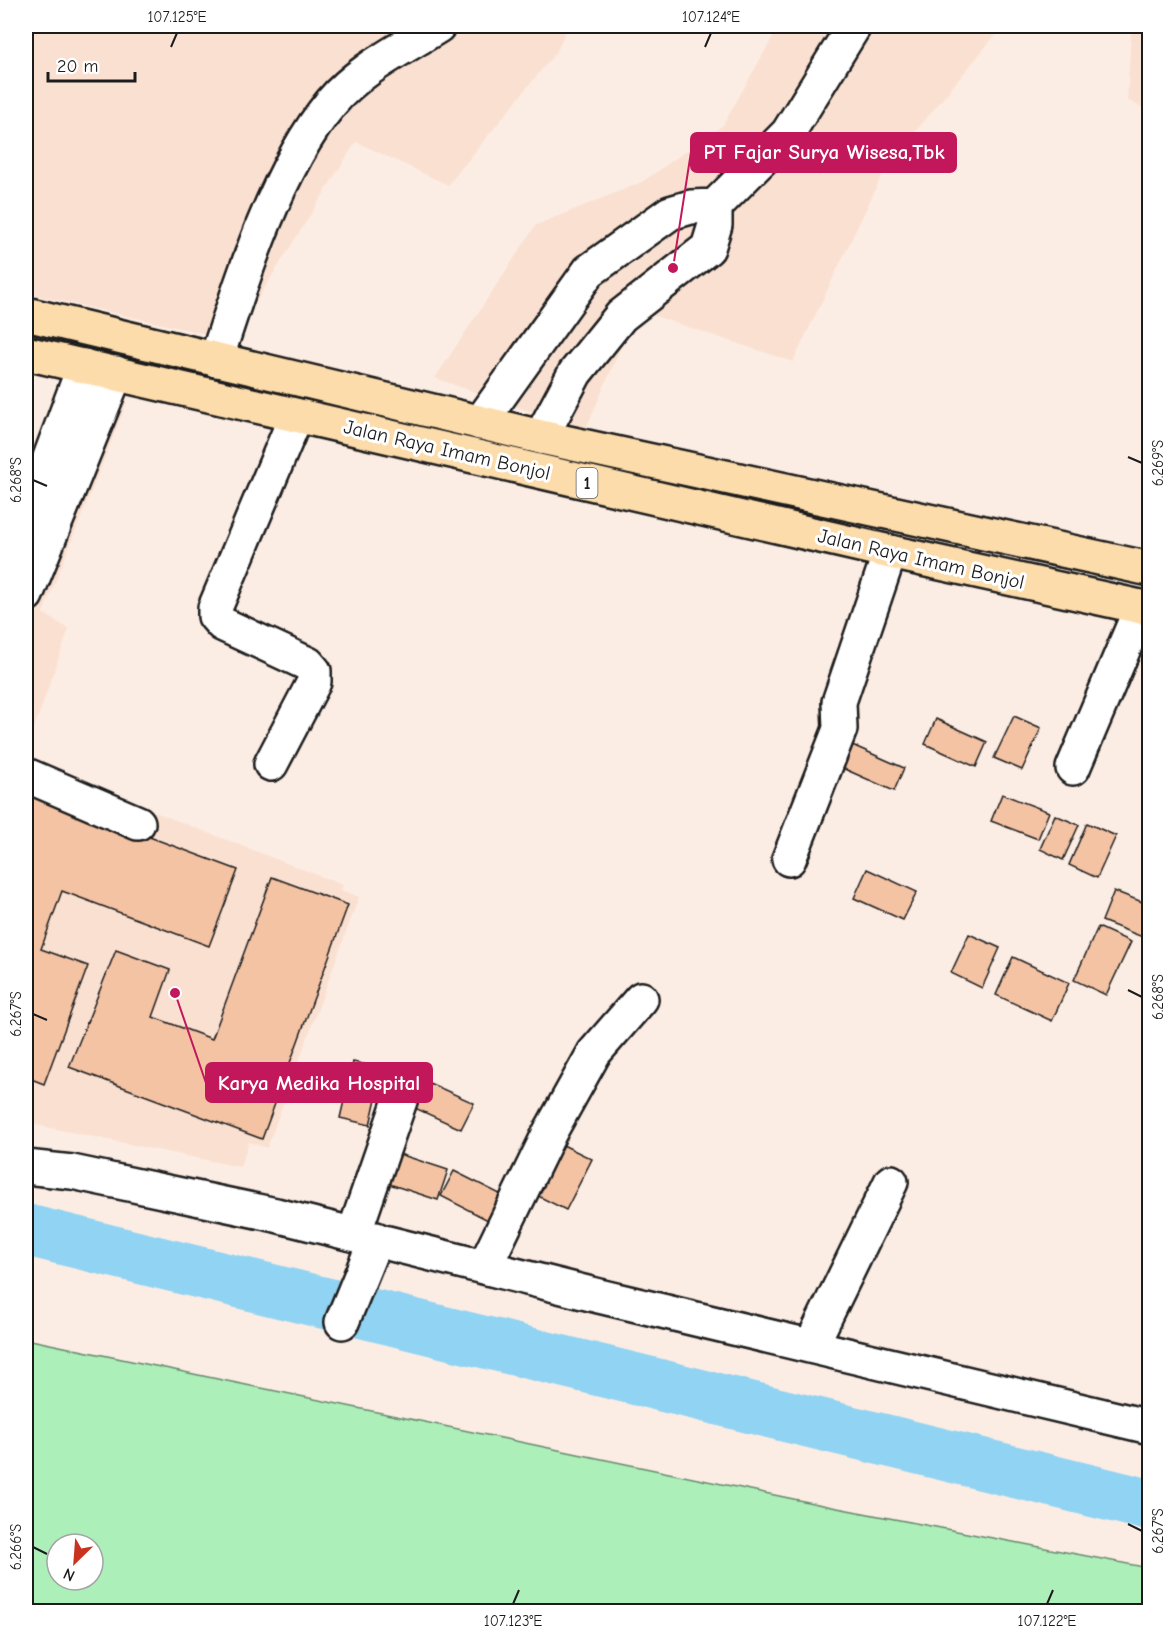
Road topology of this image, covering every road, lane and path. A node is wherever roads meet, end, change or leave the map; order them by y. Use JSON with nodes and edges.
{"nodes":[{"id":1,"x":438,"y":26,"type":"edge"},
{"id":2,"x":854,"y":26,"type":"edge"},
{"id":3,"x":714,"y":206,"type":"junction"},
{"id":4,"x":26,"y":314,"type":"edge"},
{"id":5,"x":26,"y":353,"type":"edge"},
{"id":6,"x":216,"y":360,"type":"junction"},
{"id":7,"x":84,"y":366,"type":"junction"},
{"id":8,"x":116,"y":373,"type":"junction"},
{"id":9,"x":296,"y":416,"type":"junction"},
{"id":10,"x":493,"y":426,"type":"junction"},
{"id":11,"x":541,"y":437,"type":"junction"},
{"id":12,"x":498,"y":462,"type":"junction"},
{"id":13,"x":26,"y":522,"type":"edge"},
{"id":14,"x":890,"y":552,"type":"junction"},
{"id":15,"x":1149,"y":569,"type":"edge"},
{"id":16,"x":26,"y":595,"type":"edge"},
{"id":17,"x":1145,"y":609,"type":"edge"},
{"id":18,"x":271,"y":764,"type":"dead end"},
{"id":19,"x":1073,"y":768,"type":"dead end"},
{"id":20,"x":26,"y":775,"type":"edge"},
{"id":21,"x":138,"y":823,"type":"dead end"},
{"id":22,"x":789,"y":859,"type":"dead end"},
{"id":23,"x":641,"y":999,"type":"dead end"},
{"id":24,"x":404,"y":1089,"type":"dead end"},
{"id":25,"x":26,"y":1167,"type":"edge"},
{"id":26,"x":891,"y":1182,"type":"dead end"},
{"id":27,"x":365,"y":1237,"type":"junction"},
{"id":28,"x":485,"y":1266,"type":"junction"},
{"id":29,"x":342,"y":1319,"type":"dead end"},
{"id":30,"x":811,"y":1346,"type":"junction"},
{"id":31,"x":1148,"y":1421,"type":"edge"}],
"edges":[{"from":1,"to":6,"type":"street"},
{"from":2,"to":3,"type":"street"},
{"from":3,"to":10,"type":"street"},
{"from":3,"to":11,"type":"street"},
{"from":4,"to":6,"type":"highway","name":"Jalan Raya Imam Bonjol","number":"1"},
{"from":5,"to":7,"type":"highway","name":"Jalan Raya Imam Bonjol","number":"1"},
{"from":6,"to":10,"type":"highway","name":"Jalan Raya Imam Bonjol","number":"1"},
{"from":7,"to":8,"type":"highway","name":"Jalan Raya Imam Bonjol","number":"1"},
{"from":7,"to":13,"type":"street"},
{"from":8,"to":9,"type":"highway","name":"Jalan Raya Imam Bonjol","number":"1"},
{"from":8,"to":16,"type":"street"},
{"from":9,"to":12,"type":"highway","name":"Jalan Raya Imam Bonjol","number":"1"},
{"from":9,"to":18,"type":"street"},
{"from":10,"to":11,"type":"highway","name":"Jalan Raya Imam Bonjol","number":"1"},
{"from":10,"to":12,"type":"highway"},
{"from":11,"to":15,"type":"highway","name":"Jalan Raya Imam Bonjol","number":"1"},
{"from":12,"to":14,"type":"highway","name":"Jalan Raya Imam Bonjol","number":"1"},
{"from":14,"to":17,"type":"highway","name":"Jalan Raya Imam Bonjol","number":"1"},
{"from":14,"to":22,"type":"street"},
{"from":17,"to":19,"type":"street"},
{"from":20,"to":21,"type":"street"},
{"from":23,"to":28,"type":"street"},
{"from":24,"to":27,"type":"street"},
{"from":25,"to":27,"type":"street"},
{"from":26,"to":30,"type":"street"},
{"from":27,"to":28,"type":"street"},
{"from":27,"to":29,"type":"street"},
{"from":28,"to":30,"type":"street"},
{"from":30,"to":31,"type":"street"}]}
